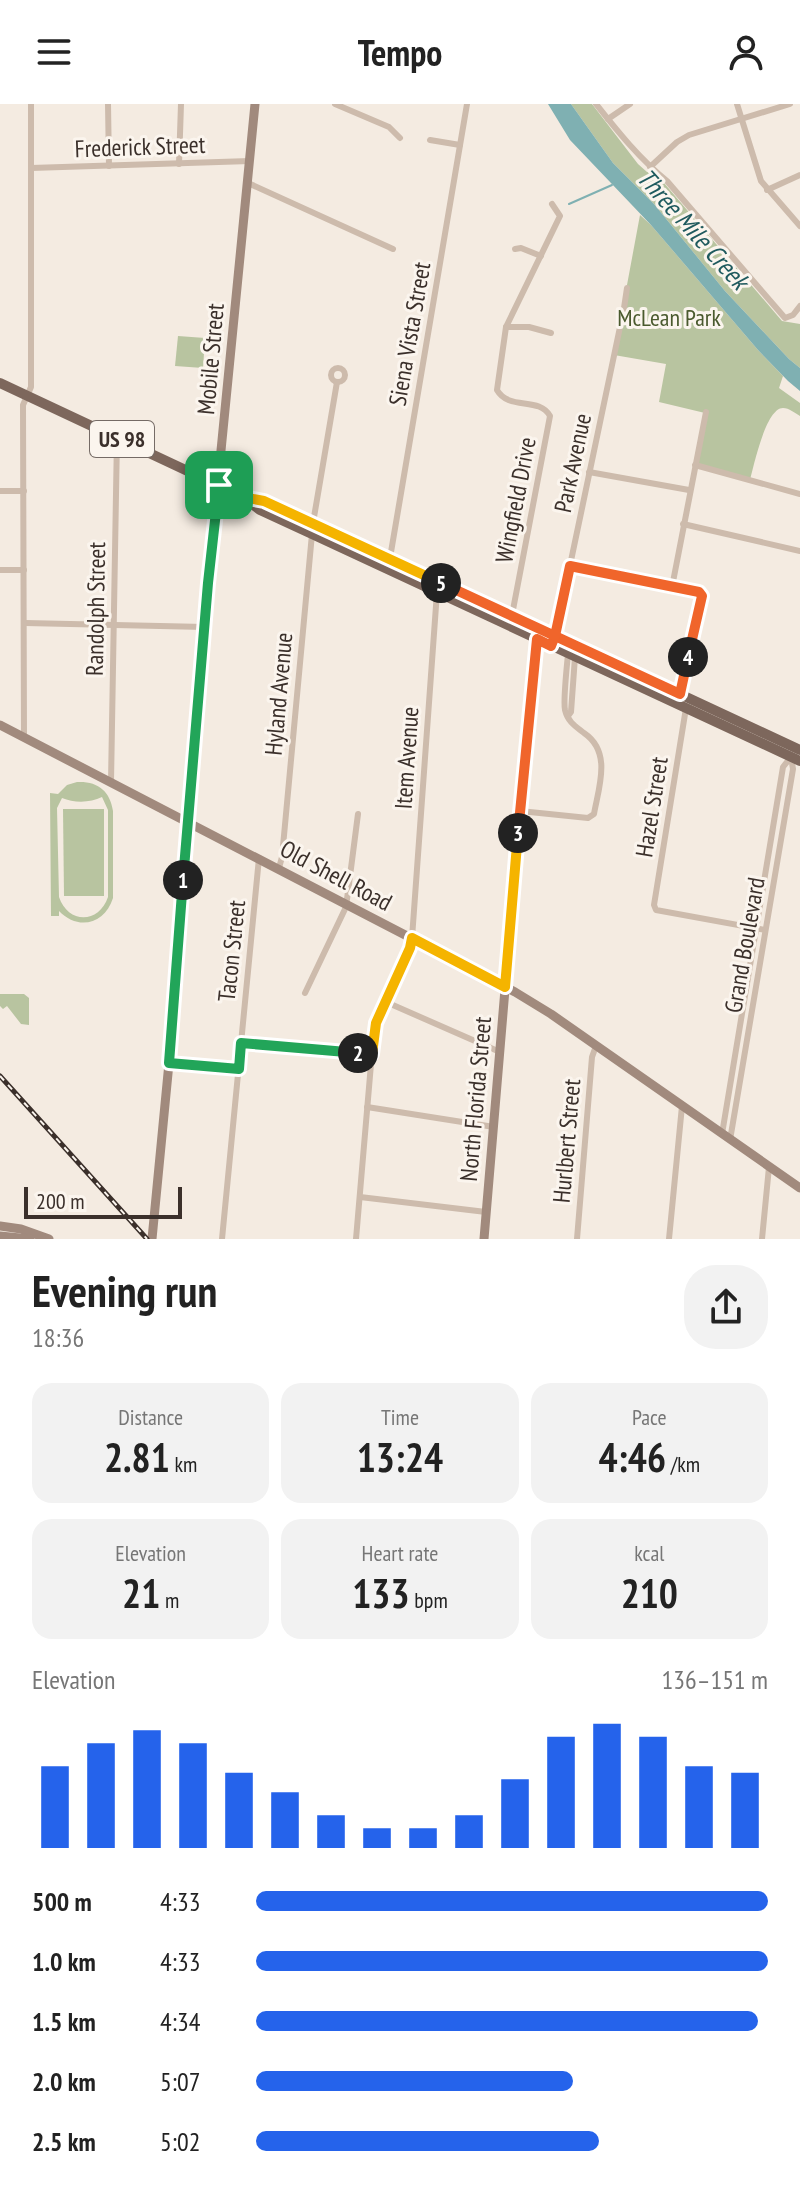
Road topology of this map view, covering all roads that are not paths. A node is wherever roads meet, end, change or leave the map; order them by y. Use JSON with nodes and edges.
{"nodes":[{"id":1,"x":31,"y":104,"type":"edge"},
{"id":2,"x":108,"y":104,"type":"edge"},
{"id":3,"x":181,"y":104,"type":"edge"},
{"id":4,"x":255,"y":104,"type":"edge"},
{"id":5,"x":335,"y":104,"type":"edge"},
{"id":6,"x":467,"y":104,"type":"edge"},
{"id":7,"x":596,"y":104,"type":"edge"},
{"id":8,"x":630,"y":104,"type":"edge"},
{"id":9,"x":737,"y":104,"type":"edge"},
{"id":10,"x":790,"y":104,"type":"edge"},
{"id":11,"x":608,"y":119,"type":"junction"},
{"id":12,"x":741,"y":120,"type":"junction"},
{"id":13,"x":400,"y":138,"type":"dead end"},
{"id":14,"x":430,"y":140,"type":"dead end"},
{"id":15,"x":460,"y":145,"type":"junction"},
{"id":16,"x":250,"y":161,"type":"junction"},
{"id":17,"x":179,"y":164,"type":"junction"},
{"id":18,"x":109,"y":166,"type":"junction"},
{"id":19,"x":650,"y":167,"type":"junction"},
{"id":20,"x":31,"y":168,"type":"junction"},
{"id":21,"x":800,"y":175,"type":"edge"},
{"id":22,"x":248,"y":183,"type":"junction"},
{"id":23,"x":767,"y":190,"type":"junction"},
{"id":24,"x":552,"y":204,"type":"dead end"},
{"id":25,"x":800,"y":226,"type":"edge"},
{"id":26,"x":393,"y":249,"type":"dead end"},
{"id":27,"x":515,"y":249,"type":"dead end"},
{"id":28,"x":541,"y":256,"type":"junction"},
{"id":29,"x":627,"y":288,"type":"dead end"},
{"id":30,"x":800,"y":306,"type":"edge"},
{"id":31,"x":506,"y":327,"type":"junction"},
{"id":32,"x":551,"y":333,"type":"dead end"},
{"id":33,"x":337,"y":382,"type":"dead end"},
{"id":34,"x":0,"y":383,"type":"edge"},
{"id":35,"x":28,"y":396,"type":"junction"},
{"id":36,"x":706,"y":412,"type":"dead end"},
{"id":37,"x":117,"y":437,"type":"junction"},
{"id":38,"x":695,"y":465,"type":"junction"},
{"id":39,"x":589,"y":472,"type":"junction"},
{"id":40,"x":219,"y":485,"type":"junction"},
{"id":41,"x":689,"y":490,"type":"junction"},
{"id":42,"x":0,"y":491,"type":"edge"},
{"id":43,"x":24,"y":491,"type":"junction"},
{"id":44,"x":800,"y":494,"type":"edge"},
{"id":45,"x":683,"y":524,"type":"junction"},
{"id":46,"x":312,"y":529,"type":"junction"},
{"id":47,"x":800,"y":551,"type":"edge"},
{"id":48,"x":389,"y":564,"type":"junction"},
{"id":49,"x":570,"y":566,"type":"junction"},
{"id":50,"x":0,"y":570,"type":"edge"},
{"id":51,"x":24,"y":570,"type":"junction"},
{"id":52,"x":437,"y":587,"type":"junction"},
{"id":53,"x":672,"y":587,"type":"junction"},
{"id":54,"x":512,"y":615,"type":"junction"},
{"id":55,"x":25,"y":623,"type":"junction"},
{"id":56,"x":114,"y":625,"type":"junction"},
{"id":57,"x":205,"y":627,"type":"junction"},
{"id":58,"x":538,"y":634,"type":"junction"},
{"id":59,"x":553,"y":641,"type":"junction"},
{"id":60,"x":572,"y":655,"type":"junction"},
{"id":61,"x":680,"y":694,"type":"junction"},
{"id":62,"x":687,"y":708,"type":"junction"},
{"id":63,"x":0,"y":725,"type":"edge"},
{"id":64,"x":24,"y":738,"type":"junction"},
{"id":65,"x":796,"y":754,"type":"edge"},
{"id":66,"x":111,"y":782,"type":"junction"},
{"id":67,"x":520,"y":811,"type":"junction"},
{"id":68,"x":358,"y":814,"type":"dead end"},
{"id":69,"x":188,"y":822,"type":"junction"},
{"id":70,"x":259,"y":858,"type":"junction"},
{"id":71,"x":279,"y":868,"type":"junction"},
{"id":72,"x":347,"y":904,"type":"junction"},
{"id":73,"x":761,"y":929,"type":"junction"},
{"id":74,"x":412,"y":938,"type":"junction"},
{"id":75,"x":505,"y":987,"type":"junction"},
{"id":76,"x":305,"y":993,"type":"dead end"},
{"id":77,"x":386,"y":1002,"type":"junction"},
{"id":78,"x":241,"y":1043,"type":"junction"},
{"id":79,"x":596,"y":1046,"type":"junction"},
{"id":80,"x":500,"y":1052,"type":"junction"},
{"id":81,"x":372,"y":1054,"type":"junction"},
{"id":82,"x":169,"y":1063,"type":"junction"},
{"id":83,"x":239,"y":1069,"type":"junction"},
{"id":84,"x":682,"y":1106,"type":"junction"},
{"id":85,"x":367,"y":1107,"type":"junction"},
{"id":86,"x":494,"y":1127,"type":"junction"},
{"id":87,"x":726,"y":1137,"type":"junction"},
{"id":88,"x":769,"y":1167,"type":"junction"},
{"id":89,"x":800,"y":1188,"type":"edge"},
{"id":90,"x":360,"y":1197,"type":"junction"},
{"id":91,"x":486,"y":1212,"type":"junction"},
{"id":92,"x":0,"y":1226,"type":"edge"},
{"id":93,"x":0,"y":1236,"type":"edge"},
{"id":94,"x":30,"y":1239,"type":"edge"},
{"id":95,"x":49,"y":1239,"type":"edge"},
{"id":96,"x":152,"y":1239,"type":"edge"},
{"id":97,"x":222,"y":1239,"type":"edge"},
{"id":98,"x":356,"y":1239,"type":"edge"},
{"id":99,"x":484,"y":1239,"type":"edge"},
{"id":100,"x":577,"y":1239,"type":"edge"},
{"id":101,"x":669,"y":1239,"type":"edge"},
{"id":102,"x":762,"y":1239,"type":"edge"}],
"edges":[{"from":1,"to":20,"type":"street"},
{"from":2,"to":18,"type":"street"},
{"from":3,"to":17,"type":"street"},
{"from":4,"to":16,"type":"street","name":"Mobile Street"},
{"from":5,"to":13,"type":"street"},
{"from":6,"to":15,"type":"street","name":"Siena Vista Street"},
{"from":7,"to":11,"type":"street"},
{"from":8,"to":11,"type":"street"},
{"from":9,"to":12,"type":"street"},
{"from":10,"to":12,"type":"street"},
{"from":11,"to":19,"type":"street"},
{"from":12,"to":19,"type":"street"},
{"from":12,"to":23,"type":"street"},
{"from":14,"to":15,"type":"street"},
{"from":15,"to":48,"type":"street","name":"Siena Vista Street"},
{"from":16,"to":17,"type":"street","name":"Frederick Street"},
{"from":16,"to":22,"type":"street","name":"Mobile Street"},
{"from":17,"to":18,"type":"street","name":"Frederick Street"},
{"from":18,"to":20,"type":"street","name":"Frederick Street"},
{"from":19,"to":30,"type":"street"},
{"from":20,"to":35,"type":"street"},
{"from":21,"to":23,"type":"street"},
{"from":22,"to":26,"type":"street"},
{"from":22,"to":40,"type":"street","name":"Mobile Street"},
{"from":23,"to":25,"type":"street"},
{"from":24,"to":28,"type":"street","name":"Wingfield Drive"},
{"from":27,"to":28,"type":"street"},
{"from":28,"to":31,"type":"street","name":"Wingfield Drive"},
{"from":29,"to":39,"type":"street","name":"Park Avenue"},
{"from":31,"to":32,"type":"street"},
{"from":31,"to":54,"type":"street","name":"Wingfield Drive"},
{"from":33,"to":46,"type":"street","name":"Hyland Avenue"},
{"from":34,"to":35,"type":"main road","number":"US 98"},
{"from":35,"to":37,"type":"main road","number":"US 98"},
{"from":35,"to":43,"type":"street"},
{"from":36,"to":38,"type":"street"},
{"from":37,"to":40,"type":"main road","number":"US 98"},
{"from":37,"to":56,"type":"street","name":"Randolph Street"},
{"from":38,"to":41,"type":"street"},
{"from":38,"to":44,"type":"street"},
{"from":39,"to":41,"type":"street"},
{"from":39,"to":49,"type":"street","name":"Park Avenue"},
{"from":40,"to":46,"type":"main road","number":"US 98"},
{"from":40,"to":57,"type":"street","name":"Mobile Street"},
{"from":41,"to":45,"type":"street"},
{"from":42,"to":43,"type":"street"},
{"from":43,"to":51,"type":"street"},
{"from":45,"to":47,"type":"street"},
{"from":45,"to":53,"type":"street"},
{"from":46,"to":48,"type":"main road","number":"US 98"},
{"from":46,"to":71,"type":"street","name":"Hyland Avenue"},
{"from":48,"to":52,"type":"main road","number":"US 98"},
{"from":49,"to":53,"type":"street"},
{"from":49,"to":59,"type":"street","name":"Park Avenue"},
{"from":50,"to":51,"type":"street"},
{"from":51,"to":55,"type":"street"},
{"from":52,"to":54,"type":"main road","number":"US 98"},
{"from":52,"to":58,"type":"main road","number":"US 98"},
{"from":52,"to":74,"type":"street","name":"Item Avenue"},
{"from":53,"to":61,"type":"street"},
{"from":54,"to":58,"type":"main road","number":"US 98"},
{"from":55,"to":56,"type":"street"},
{"from":55,"to":64,"type":"street"},
{"from":56,"to":57,"type":"street"},
{"from":56,"to":66,"type":"street","name":"Randolph Street"},
{"from":57,"to":69,"type":"street","name":"Mobile Street"},
{"from":58,"to":59,"type":"main road","number":"US 98"},
{"from":58,"to":67,"type":"street","name":"North Florida Street"},
{"from":59,"to":60,"type":"main road","number":"US 98"},
{"from":59,"to":61,"type":"main road","number":"US 98"},
{"from":60,"to":62,"type":"main road","number":"US 98"},
{"from":60,"to":67,"type":"street"},
{"from":61,"to":62,"type":"street"},
{"from":61,"to":65,"type":"main road","number":"US 98"},
{"from":62,"to":65,"type":"main road","number":"US 98"},
{"from":62,"to":73,"type":"street","name":"Hazel Street"},
{"from":63,"to":64,"type":"street","name":"Old Shell Road"},
{"from":64,"to":66,"type":"street","name":"Old Shell Road"},
{"from":65,"to":73,"type":"street","name":"Grand Boulevard"},
{"from":66,"to":69,"type":"street","name":"Old Shell Road"},
{"from":67,"to":75,"type":"street","name":"North Florida Street"},
{"from":68,"to":72,"type":"street"},
{"from":69,"to":70,"type":"street","name":"Old Shell Road"},
{"from":69,"to":82,"type":"street","name":"Mobile Street"},
{"from":70,"to":71,"type":"street","name":"Old Shell Road"},
{"from":70,"to":78,"type":"street","name":"Tacon Street"},
{"from":71,"to":72,"type":"street","name":"Old Shell Road"},
{"from":72,"to":74,"type":"street","name":"Old Shell Road"},
{"from":72,"to":76,"type":"street"},
{"from":73,"to":87,"type":"street","name":"Grand Boulevard"},
{"from":74,"to":75,"type":"street","name":"Old Shell Road"},
{"from":74,"to":77,"type":"street","name":"Item Avenue"},
{"from":75,"to":79,"type":"street","name":"Old Shell Road"},
{"from":75,"to":80,"type":"street","name":"North Florida Street"},
{"from":77,"to":80,"type":"street"},
{"from":77,"to":81,"type":"street","name":"Item Avenue"},
{"from":78,"to":81,"type":"street"},
{"from":78,"to":83,"type":"street","name":"Tacon Street"},
{"from":79,"to":84,"type":"street","name":"Old Shell Road"},
{"from":79,"to":100,"type":"street","name":"Hurlbert Street"},
{"from":80,"to":86,"type":"street","name":"North Florida Street"},
{"from":81,"to":85,"type":"street","name":"Item Avenue"},
{"from":82,"to":83,"type":"street"},
{"from":82,"to":96,"type":"street","name":"Mobile Street"},
{"from":83,"to":97,"type":"street","name":"Tacon Street"},
{"from":84,"to":87,"type":"street","name":"Old Shell Road"},
{"from":84,"to":101,"type":"street"},
{"from":85,"to":86,"type":"street"},
{"from":85,"to":90,"type":"street","name":"Item Avenue"},
{"from":86,"to":91,"type":"street","name":"North Florida Street"},
{"from":87,"to":88,"type":"street","name":"Old Shell Road"},
{"from":88,"to":89,"type":"street","name":"Old Shell Road"},
{"from":88,"to":102,"type":"street"},
{"from":90,"to":91,"type":"street"},
{"from":90,"to":98,"type":"street","name":"Item Avenue"},
{"from":91,"to":99,"type":"street","name":"North Florida Street"},
{"from":92,"to":95,"type":"street"},
{"from":93,"to":94,"type":"street"}]}
